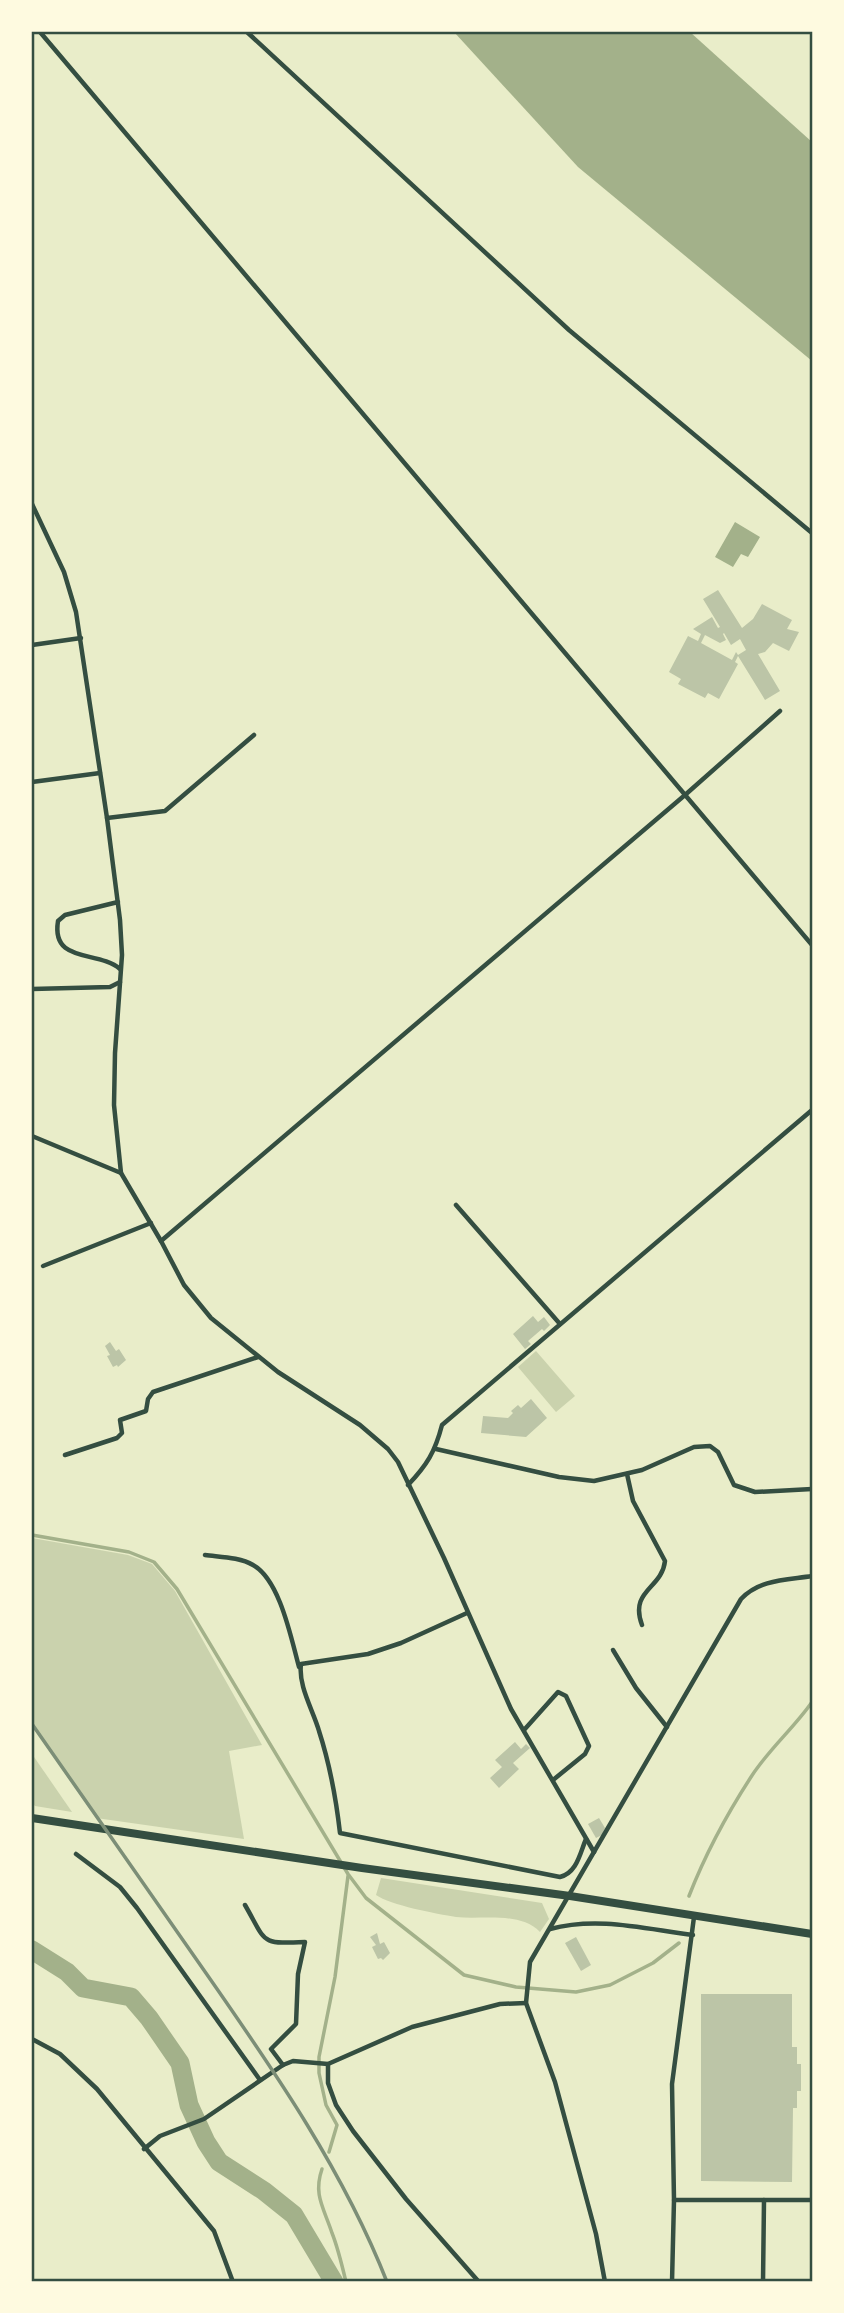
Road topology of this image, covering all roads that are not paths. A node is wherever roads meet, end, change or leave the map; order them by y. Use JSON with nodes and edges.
{"nodes":[{"id":1,"x":40,"y":32,"type":"edge"},
{"id":2,"x":247,"y":32,"type":"edge"},
{"id":3,"x":32,"y":504,"type":"edge"},
{"id":4,"x":813,"y":533,"type":"edge"},
{"id":5,"x":81,"y":638,"type":"junction"},
{"id":6,"x":32,"y":645,"type":"edge"},
{"id":7,"x":780,"y":711,"type":"dead end"},
{"id":8,"x":254,"y":735,"type":"dead end"},
{"id":9,"x":100,"y":773,"type":"junction"},
{"id":10,"x":32,"y":782,"type":"edge"},
{"id":11,"x":685,"y":795,"type":"junction"},
{"id":12,"x":107,"y":818,"type":"junction"},
{"id":13,"x":118,"y":901,"type":"junction"},
{"id":14,"x":813,"y":944,"type":"edge"},
{"id":15,"x":121,"y":970,"type":"junction"},
{"id":16,"x":120,"y":982,"type":"junction"},
{"id":17,"x":32,"y":989,"type":"edge"},
{"id":18,"x":813,"y":1110,"type":"edge"},
{"id":19,"x":32,"y":1136,"type":"edge"},
{"id":20,"x":121,"y":1173,"type":"junction"},
{"id":21,"x":456,"y":1205,"type":"dead end"},
{"id":22,"x":151,"y":1223,"type":"junction"},
{"id":23,"x":162,"y":1241,"type":"junction"},
{"id":24,"x":43,"y":1266,"type":"dead end"},
{"id":25,"x":560,"y":1324,"type":"junction"},
{"id":26,"x":258,"y":1357,"type":"junction"},
{"id":27,"x":436,"y":1449,"type":"junction"},
{"id":28,"x":65,"y":1455,"type":"dead end"},
{"id":29,"x":627,"y":1474,"type":"junction"},
{"id":30,"x":408,"y":1485,"type":"junction"},
{"id":31,"x":813,"y":1489,"type":"edge"},
{"id":32,"x":205,"y":1555,"type":"dead end"},
{"id":33,"x":813,"y":1576,"type":"edge"},
{"id":34,"x":467,"y":1613,"type":"junction"},
{"id":35,"x":642,"y":1625,"type":"dead end"},
{"id":36,"x":613,"y":1650,"type":"dead end"},
{"id":37,"x":300,"y":1671,"type":"junction"},
{"id":38,"x":667,"y":1727,"type":"junction"},
{"id":39,"x":524,"y":1730,"type":"junction"},
{"id":40,"x":553,"y":1780,"type":"junction"},
{"id":41,"x":32,"y":1818,"type":"edge"},
{"id":42,"x":586,"y":1838,"type":"junction"},
{"id":43,"x":594,"y":1852,"type":"junction"},
{"id":44,"x":76,"y":1854,"type":"dead end"},
{"id":45,"x":570,"y":1896,"type":"junction"},
{"id":46,"x":245,"y":1905,"type":"dead end"},
{"id":47,"x":694,"y":1916,"type":"junction"},
{"id":48,"x":550,"y":1929,"type":"junction"},
{"id":49,"x":813,"y":1934,"type":"edge"},
{"id":50,"x":693,"y":1935,"type":"junction"},
{"id":51,"x":526,"y":2003,"type":"junction"},
{"id":52,"x":32,"y":2039,"type":"edge"},
{"id":53,"x":326,"y":2064,"type":"junction"},
{"id":54,"x":283,"y":2065,"type":"junction"},
{"id":55,"x":260,"y":2080,"type":"junction"},
{"id":56,"x":144,"y":2149,"type":"junction"},
{"id":57,"x":674,"y":2200,"type":"junction"},
{"id":58,"x":764,"y":2200,"type":"junction"},
{"id":59,"x":813,"y":2200,"type":"edge"},
{"id":60,"x":233,"y":2281,"type":"edge"},
{"id":61,"x":479,"y":2281,"type":"edge"},
{"id":62,"x":605,"y":2281,"type":"edge"},
{"id":63,"x":672,"y":2281,"type":"edge"},
{"id":64,"x":763,"y":2281,"type":"edge"}],
"edges":[{"from":1,"to":11,"type":"street"},
{"from":2,"to":4,"type":"street"},
{"from":3,"to":5,"type":"street"},
{"from":5,"to":6,"type":"street"},
{"from":5,"to":9,"type":"street"},
{"from":7,"to":11,"type":"street"},
{"from":8,"to":12,"type":"street"},
{"from":9,"to":10,"type":"street"},
{"from":9,"to":12,"type":"street"},
{"from":11,"to":14,"type":"street"},
{"from":11,"to":23,"type":"street"},
{"from":12,"to":13,"type":"street"},
{"from":13,"to":15,"type":"street"},
{"from":13,"to":15,"type":"street"},
{"from":15,"to":16,"type":"street"},
{"from":16,"to":17,"type":"street"},
{"from":16,"to":20,"type":"street"},
{"from":18,"to":25,"type":"street"},
{"from":19,"to":20,"type":"street"},
{"from":20,"to":22,"type":"street"},
{"from":21,"to":25,"type":"street"},
{"from":22,"to":23,"type":"street"},
{"from":22,"to":24,"type":"street"},
{"from":23,"to":26,"type":"street"},
{"from":25,"to":27,"type":"street"},
{"from":26,"to":28,"type":"street"},
{"from":26,"to":30,"type":"street"},
{"from":27,"to":29,"type":"street"},
{"from":27,"to":30,"type":"street"},
{"from":29,"to":31,"type":"street"},
{"from":29,"to":35,"type":"street"},
{"from":30,"to":34,"type":"street"},
{"from":32,"to":37,"type":"street"},
{"from":33,"to":38,"type":"street"},
{"from":34,"to":37,"type":"street"},
{"from":34,"to":39,"type":"street"},
{"from":36,"to":38,"type":"street"},
{"from":37,"to":42,"type":"street"},
{"from":38,"to":43,"type":"street"},
{"from":39,"to":40,"type":"street"},
{"from":39,"to":40,"type":"street"},
{"from":40,"to":42,"type":"street"},
{"from":41,"to":45,"type":"highway"},
{"from":42,"to":43,"type":"street"},
{"from":43,"to":45,"type":"street"},
{"from":44,"to":55,"type":"street"},
{"from":45,"to":47,"type":"highway"},
{"from":45,"to":48,"type":"street"},
{"from":46,"to":54,"type":"street"},
{"from":47,"to":49,"type":"highway"},
{"from":47,"to":50,"type":"street"},
{"from":48,"to":50,"type":"street"},
{"from":48,"to":51,"type":"street"},
{"from":50,"to":57,"type":"street"},
{"from":51,"to":53,"type":"street"},
{"from":51,"to":62,"type":"street"},
{"from":52,"to":56,"type":"street"},
{"from":53,"to":54,"type":"street"},
{"from":53,"to":61,"type":"street"},
{"from":54,"to":55,"type":"street"},
{"from":55,"to":56,"type":"street"},
{"from":56,"to":60,"type":"street"},
{"from":57,"to":58,"type":"street"},
{"from":57,"to":63,"type":"street"},
{"from":58,"to":59,"type":"street"},
{"from":58,"to":64,"type":"street"}]}
